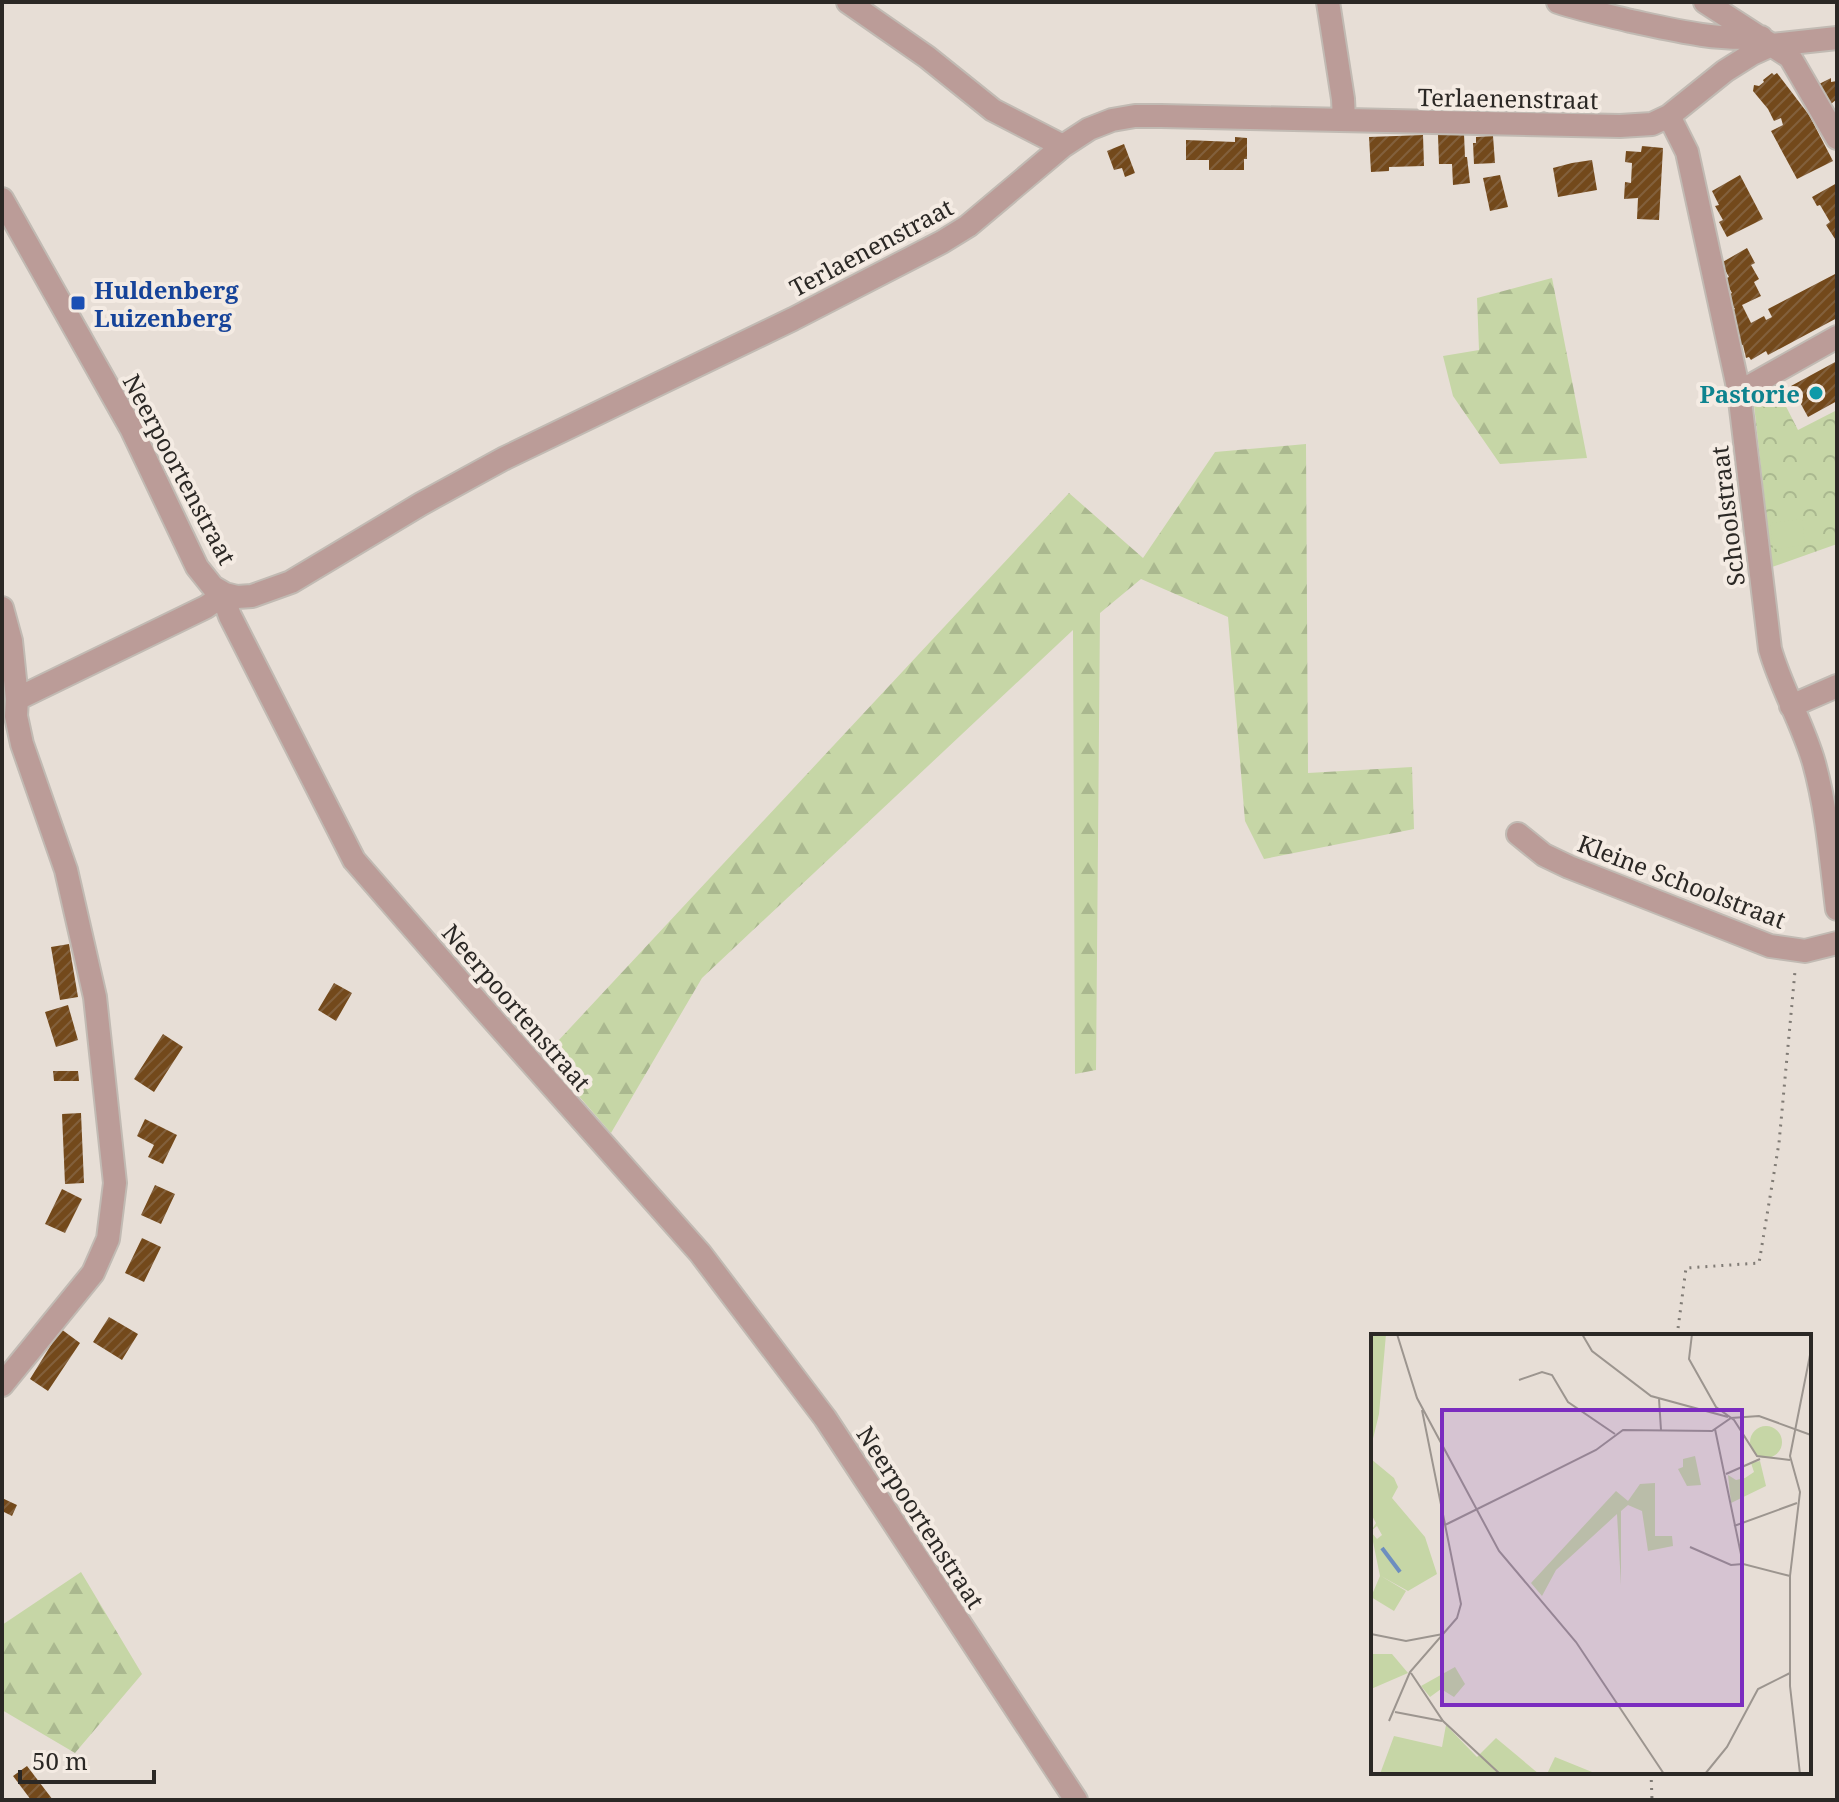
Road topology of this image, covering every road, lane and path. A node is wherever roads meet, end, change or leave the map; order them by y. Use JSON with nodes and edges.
{"nodes":[{"id":1,"x":848,"y":2,"type":"edge"},
{"id":2,"x":1328,"y":2,"type":"edge"},
{"id":3,"x":1558,"y":2,"type":"edge"},
{"id":4,"x":1705,"y":2,"type":"edge"},
{"id":5,"x":1837,"y":38,"type":"edge"},
{"id":6,"x":1766,"y":41,"type":"junction"},
{"id":7,"x":1669,"y":116,"type":"junction"},
{"id":8,"x":1344,"y":120,"type":"junction"},
{"id":9,"x":1837,"y":138,"type":"edge"},
{"id":10,"x":1063,"y":146,"type":"junction"},
{"id":11,"x":2,"y":199,"type":"edge"},
{"id":12,"x":1837,"y":337,"type":"edge"},
{"id":13,"x":1739,"y":392,"type":"junction"},
{"id":14,"x":225,"y":594,"type":"junction"},
{"id":15,"x":2,"y":608,"type":"edge"},
{"id":16,"x":1837,"y":686,"type":"edge"},
{"id":17,"x":17,"y":699,"type":"junction"},
{"id":18,"x":1791,"y":706,"type":"junction"},
{"id":19,"x":1518,"y":834,"type":"dead end"},
{"id":20,"x":1837,"y":909,"type":"edge"},
{"id":21,"x":1837,"y":943,"type":"edge"},
{"id":22,"x":1797,"y":950,"type":"junction"},
{"id":23,"x":1677,"y":1334,"type":"edge"},
{"id":24,"x":7,"y":1375,"type":"edge"},
{"id":25,"x":1651,"y":1774,"type":"edge"},
{"id":26,"x":1076,"y":1800,"type":"edge"},
{"id":27,"x":1652,"y":1800,"type":"edge"}],
"edges":[{"from":1,"to":10,"type":"street"},
{"from":2,"to":8,"type":"street"},
{"from":3,"to":6,"type":"street"},
{"from":4,"to":6,"type":"street"},
{"from":5,"to":6,"type":"street","name":"Terlaenenstraat"},
{"from":6,"to":7,"type":"street","name":"Terlaenenstraat"},
{"from":6,"to":9,"type":"street"},
{"from":7,"to":8,"type":"street","name":"Terlaenenstraat"},
{"from":7,"to":13,"type":"street","name":"Schoolstraat"},
{"from":8,"to":10,"type":"street","name":"Terlaenenstraat"},
{"from":10,"to":14,"type":"street","name":"Terlaenenstraat"},
{"from":11,"to":14,"type":"street","name":"Neerpoortenstraat"},
{"from":12,"to":13,"type":"street"},
{"from":13,"to":18,"type":"street","name":"Schoolstraat"},
{"from":14,"to":17,"type":"street"},
{"from":14,"to":26,"type":"street","name":"Neerpoortenstraat"},
{"from":15,"to":17,"type":"street"},
{"from":16,"to":18,"type":"street"},
{"from":17,"to":24,"type":"street"},
{"from":18,"to":20,"type":"street","name":"Schoolstraat"},
{"from":19,"to":22,"type":"street","name":"Kleine Schoolstraat"},
{"from":21,"to":22,"type":"street","name":"Kleine Schoolstraat"},
{"from":22,"to":23,"type":"path"},
{"from":25,"to":27,"type":"path"}]}
